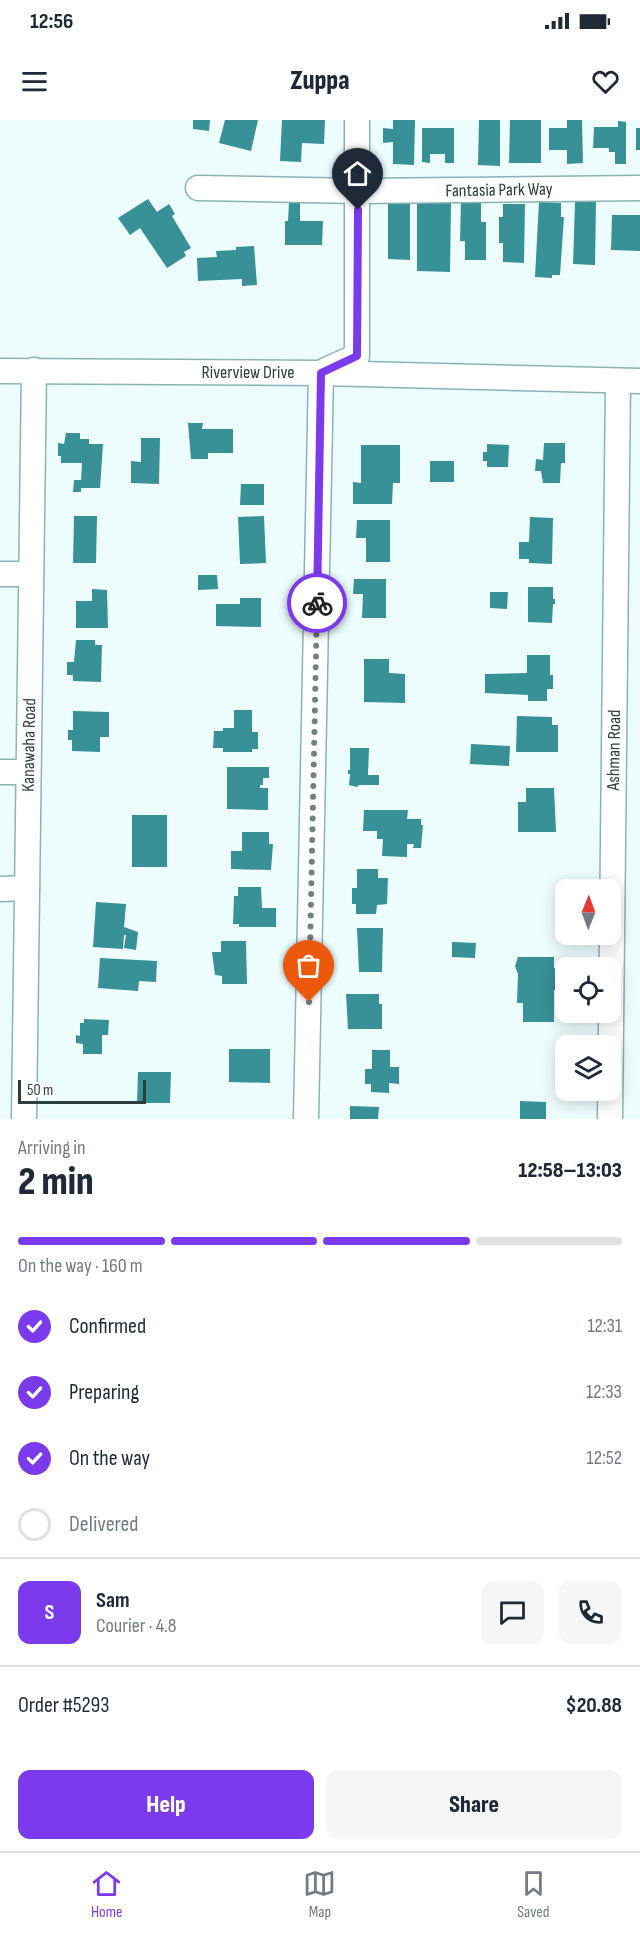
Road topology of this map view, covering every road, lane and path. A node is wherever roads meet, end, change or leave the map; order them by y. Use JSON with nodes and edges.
{"nodes":[{"id":1,"x":357,"y":120,"type":"edge"},
{"id":2,"x":198,"y":188,"type":"dead end"},
{"id":3,"x":640,"y":188,"type":"edge"},
{"id":4,"x":358,"y":191,"type":"junction"},
{"id":5,"x":34,"y":370,"type":"junction"},
{"id":6,"x":0,"y":371,"type":"edge"},
{"id":7,"x":321,"y":373,"type":"junction"},
{"id":8,"x":629,"y":381,"type":"edge"},
{"id":9,"x":0,"y":574,"type":"edge"},
{"id":10,"x":30,"y":574,"type":"junction"},
{"id":11,"x":0,"y":771,"type":"edge"},
{"id":12,"x":28,"y":772,"type":"junction"},
{"id":13,"x":27,"y":888,"type":"junction"},
{"id":14,"x":0,"y":889,"type":"edge"},
{"id":15,"x":24,"y":1119,"type":"edge"},
{"id":16,"x":306,"y":1119,"type":"edge"},
{"id":17,"x":610,"y":1119,"type":"edge"}],
"edges":[{"from":1,"to":4,"type":"street"},
{"from":2,"to":4,"type":"street","name":"Fantasia Park Way"},
{"from":3,"to":4,"type":"street","name":"Fantasia Park Way"},
{"from":4,"to":7,"type":"street"},
{"from":5,"to":6,"type":"street","name":"Riverview Drive"},
{"from":5,"to":7,"type":"street","name":"Riverview Drive"},
{"from":5,"to":10,"type":"street","name":"Kanawaha Road"},
{"from":7,"to":8,"type":"street","name":"Riverview Drive"},
{"from":7,"to":16,"type":"street"},
{"from":8,"to":17,"type":"street","name":"Ashman Road"},
{"from":9,"to":10,"type":"street"},
{"from":10,"to":12,"type":"street","name":"Kanawaha Road"},
{"from":11,"to":12,"type":"street"},
{"from":12,"to":13,"type":"street","name":"Kanawaha Road"},
{"from":13,"to":14,"type":"street"},
{"from":13,"to":15,"type":"street","name":"Kanawaha Road"}]}
